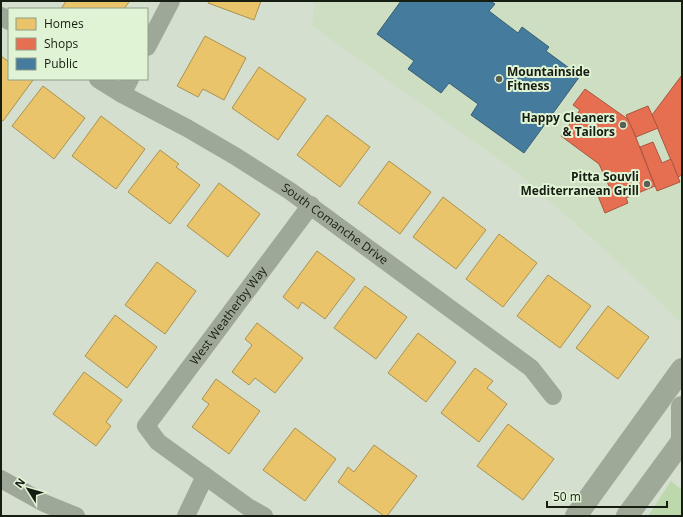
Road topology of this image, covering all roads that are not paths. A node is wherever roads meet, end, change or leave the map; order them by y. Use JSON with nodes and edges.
{"nodes":[{"id":1,"x":171,"y":1,"type":"edge"},
{"id":2,"x":148,"y":45,"type":"edge"},
{"id":3,"x":102,"y":80,"type":"edge"},
{"id":4,"x":126,"y":86,"type":"edge"},
{"id":5,"x":311,"y":206,"type":"junction"},
{"id":6,"x":682,"y":369,"type":"edge"},
{"id":7,"x":553,"y":396,"type":"dead end"},
{"id":8,"x":682,"y":407,"type":"edge"},
{"id":9,"x":682,"y":441,"type":"edge"},
{"id":10,"x":205,"y":476,"type":"junction"},
{"id":11,"x":1,"y":479,"type":"edge"},
{"id":12,"x":76,"y":516,"type":"edge"},
{"id":13,"x":186,"y":516,"type":"edge"},
{"id":14,"x":264,"y":516,"type":"edge"},
{"id":15,"x":576,"y":516,"type":"edge"},
{"id":16,"x":627,"y":516,"type":"edge"}],
"edges":[{"from":1,"to":2,"type":"street"},
{"from":3,"to":4,"type":"street","name":"South Comanche Drive"},
{"from":4,"to":5,"type":"street","name":"South Comanche Drive"},
{"from":5,"to":7,"type":"street","name":"South Comanche Drive"},
{"from":5,"to":10,"type":"street","name":"West Weatherby Way"},
{"from":6,"to":15,"type":"main road"},
{"from":8,"to":9,"type":"main road"},
{"from":9,"to":16,"type":"main road"},
{"from":10,"to":13,"type":"street"},
{"from":10,"to":14,"type":"street"},
{"from":11,"to":12,"type":"street"}]}
